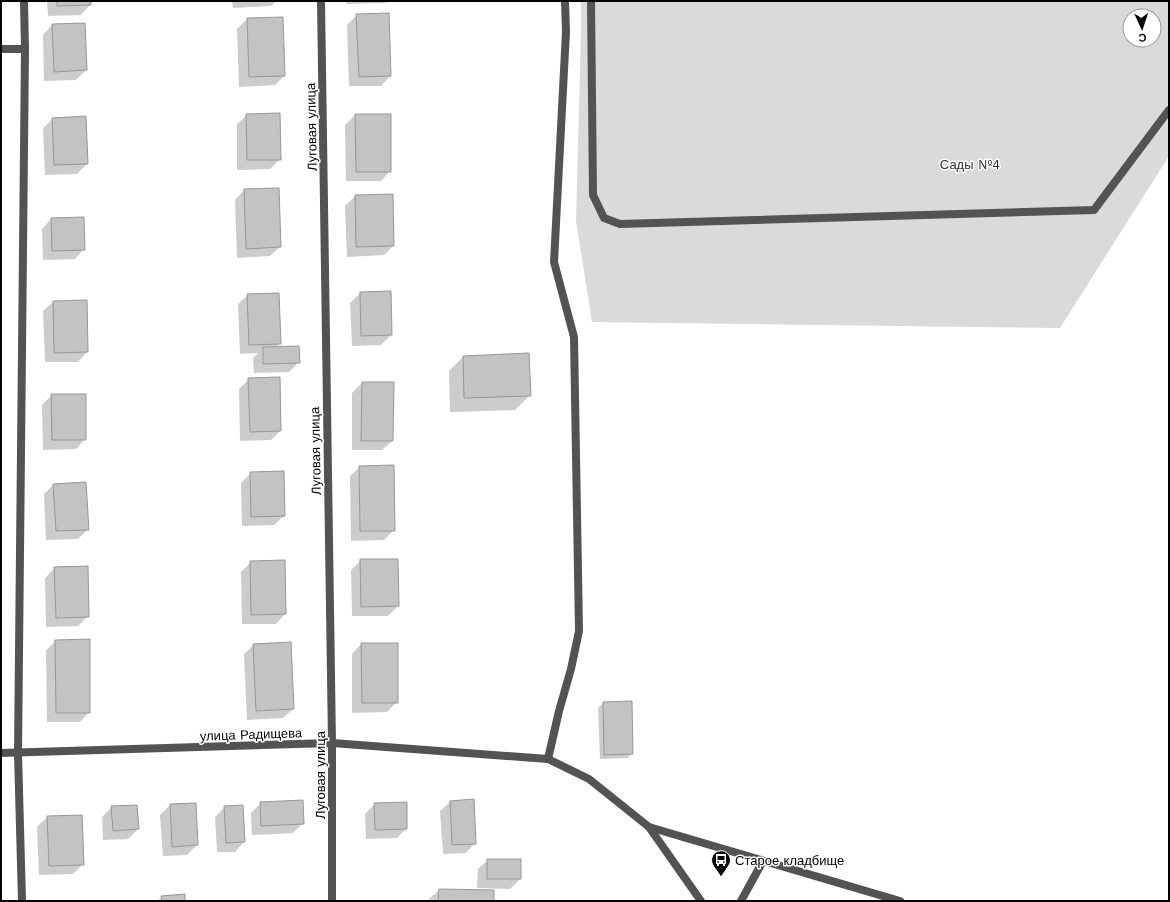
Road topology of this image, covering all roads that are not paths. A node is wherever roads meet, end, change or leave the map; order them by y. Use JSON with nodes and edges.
{"nodes":[{"id":1,"x":24,"y":1,"type":"edge"},
{"id":2,"x":321,"y":1,"type":"edge"},
{"id":3,"x":565,"y":1,"type":"edge"},
{"id":4,"x":591,"y":1,"type":"edge"},
{"id":5,"x":25,"y":48,"type":"junction"},
{"id":6,"x":1,"y":49,"type":"edge"},
{"id":7,"x":1169,"y":110,"type":"edge"},
{"id":8,"x":332,"y":743,"type":"junction"},
{"id":9,"x":1,"y":753,"type":"edge"},
{"id":10,"x":18,"y":753,"type":"junction"},
{"id":11,"x":548,"y":758,"type":"junction"},
{"id":12,"x":649,"y":827,"type":"junction"},
{"id":13,"x":763,"y":860,"type":"junction"},
{"id":14,"x":22,"y":901,"type":"edge"},
{"id":15,"x":332,"y":901,"type":"edge"},
{"id":16,"x":701,"y":901,"type":"edge"},
{"id":17,"x":741,"y":901,"type":"edge"},
{"id":18,"x":900,"y":901,"type":"edge"}],
"edges":[{"from":1,"to":5,"type":"street"},
{"from":2,"to":8,"type":"street","name":"Луговая улица"},
{"from":3,"to":11,"type":"street"},
{"from":4,"to":7,"type":"street"},
{"from":5,"to":6,"type":"street"},
{"from":5,"to":10,"type":"street"},
{"from":8,"to":10,"type":"street","name":"улица Радищева"},
{"from":8,"to":11,"type":"street","name":"улица Радищева"},
{"from":8,"to":15,"type":"street","name":"Луговая улица"},
{"from":9,"to":10,"type":"street","name":"улица Радищева"},
{"from":10,"to":14,"type":"street"},
{"from":11,"to":12,"type":"street"},
{"from":12,"to":13,"type":"street"},
{"from":12,"to":16,"type":"street"},
{"from":13,"to":17,"type":"street"},
{"from":13,"to":18,"type":"street"}]}
